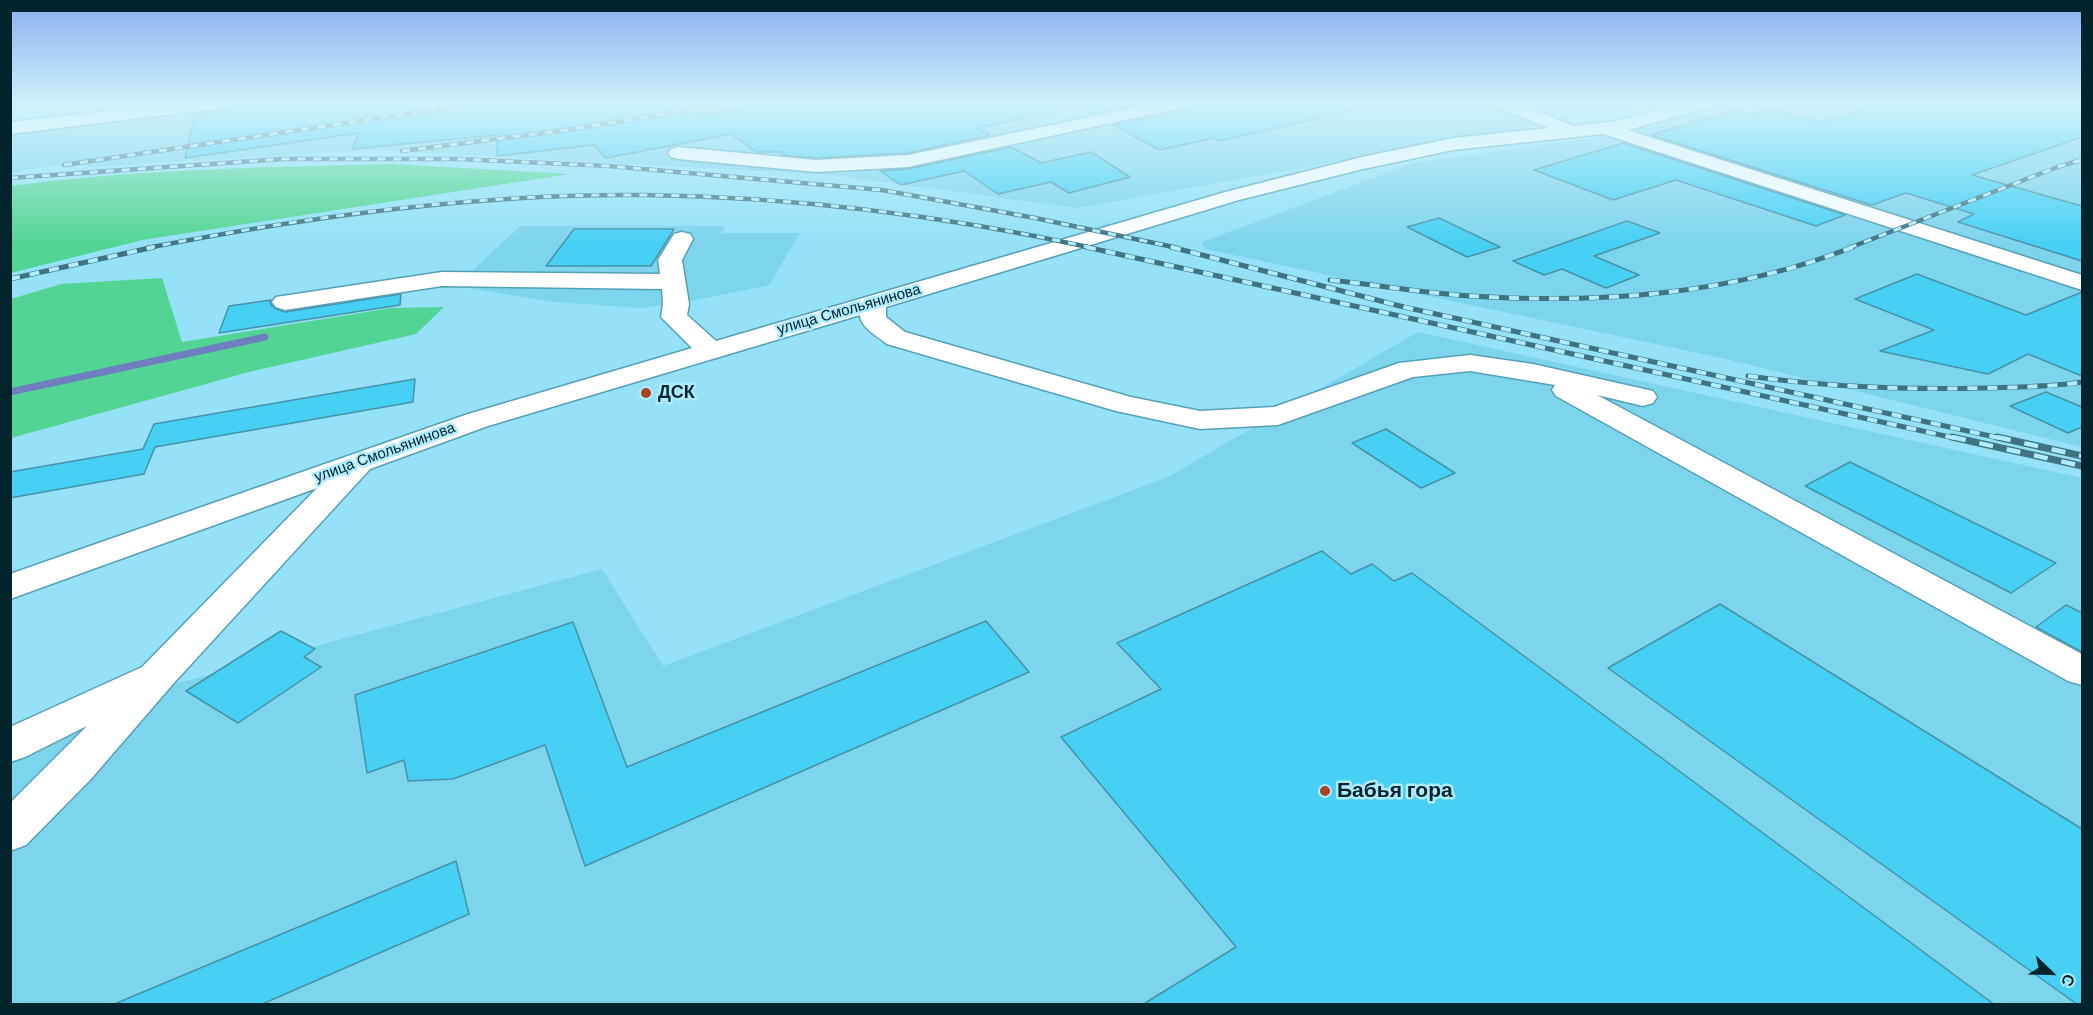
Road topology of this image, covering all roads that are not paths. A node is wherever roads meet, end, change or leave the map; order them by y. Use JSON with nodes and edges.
{"nodes":[{"id":1,"x":957,"y":150,"type":"edge"},
{"id":2,"x":1423,"y":150,"type":"edge"},
{"id":3,"x":1673,"y":150,"type":"edge"},
{"id":4,"x":678,"y":153,"type":"dead end"},
{"id":5,"x":682,"y":238,"type":"dead end"},
{"id":6,"x":673,"y":282,"type":"junction"},
{"id":7,"x":2082,"y":283,"type":"edge"},
{"id":8,"x":285,"y":302,"type":"dead end"},
{"id":9,"x":873,"y":303,"type":"junction"},
{"id":10,"x":697,"y":339,"type":"junction"},
{"id":11,"x":1533,"y":372,"type":"junction"},
{"id":12,"x":1642,"y":397,"type":"dead end"},
{"id":13,"x":361,"y":462,"type":"junction"},
{"id":14,"x":10,"y":587,"type":"edge"},
{"id":15,"x":2082,"y":671,"type":"edge"},
{"id":16,"x":159,"y":674,"type":"junction"},
{"id":17,"x":10,"y":746,"type":"edge"},
{"id":18,"x":10,"y":832,"type":"edge"}],
"edges":[{"from":1,"to":4,"type":"street"},
{"from":2,"to":9,"type":"street","name":"улица Смольянинова"},
{"from":3,"to":7,"type":"street"},
{"from":5,"to":6,"type":"street"},
{"from":6,"to":8,"type":"street"},
{"from":6,"to":10,"type":"street"},
{"from":9,"to":10,"type":"street","name":"улица Смольянинова"},
{"from":9,"to":11,"type":"street"},
{"from":10,"to":13,"type":"street","name":"улица Смольянинова"},
{"from":11,"to":12,"type":"street"},
{"from":11,"to":15,"type":"street"},
{"from":13,"to":14,"type":"street","name":"улица Смольянинова"},
{"from":13,"to":16,"type":"street"},
{"from":16,"to":17,"type":"street"},
{"from":16,"to":18,"type":"street"}]}
